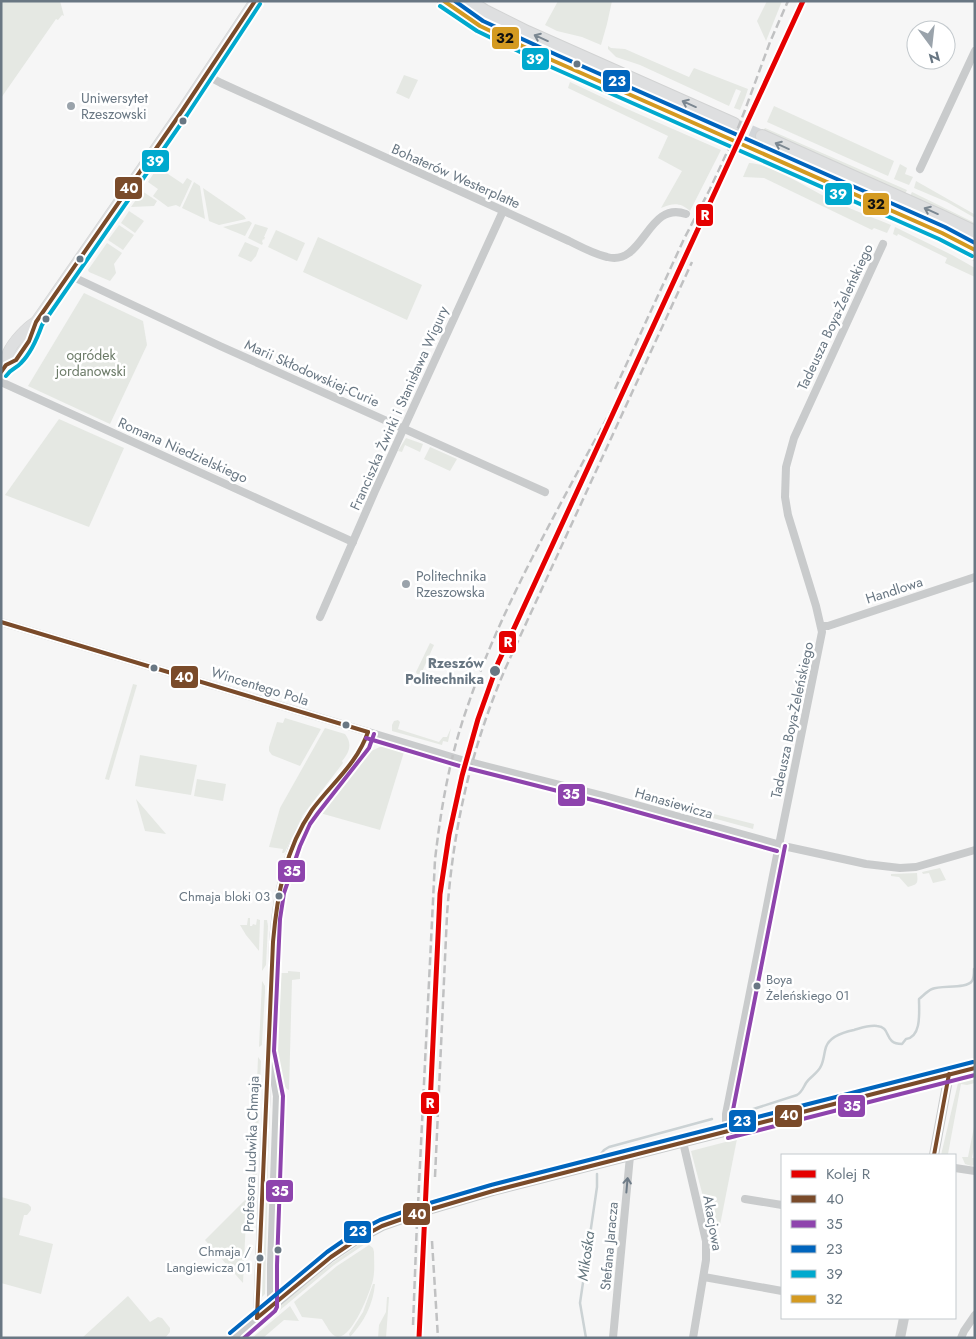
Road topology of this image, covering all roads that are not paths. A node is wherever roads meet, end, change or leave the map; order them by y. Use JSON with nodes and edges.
{"nodes":[{"id":1,"x":255,"y":1,"type":"edge"},
{"id":2,"x":444,"y":1,"type":"edge"},
{"id":3,"x":469,"y":1,"type":"edge"},
{"id":4,"x":975,"y":51,"type":"edge"},
{"id":5,"x":206,"y":75,"type":"junction"},
{"id":6,"x":734,"y":124,"type":"tunnel mouth"},
{"id":7,"x":762,"y":136,"type":"tunnel mouth"},
{"id":8,"x":727,"y":138,"type":"tunnel mouth"},
{"id":9,"x":755,"y":150,"type":"tunnel mouth"},
{"id":10,"x":920,"y":169,"type":"dead end"},
{"id":11,"x":503,"y":211,"type":"junction"},
{"id":12,"x":686,"y":214,"type":"dead end"},
{"id":13,"x":975,"y":232,"type":"edge"},
{"id":14,"x":883,"y":244,"type":"dead end"},
{"id":15,"x":975,"y":250,"type":"edge"},
{"id":16,"x":69,"y":275,"type":"junction"},
{"id":17,"x":3,"y":366,"type":"edge"},
{"id":18,"x":1,"y":382,"type":"edge"},
{"id":19,"x":404,"y":428,"type":"junction"},
{"id":20,"x":545,"y":492,"type":"dead end"},
{"id":21,"x":353,"y":542,"type":"junction"},
{"id":22,"x":975,"y":577,"type":"edge"},
{"id":23,"x":320,"y":616,"type":"dead end"},
{"id":24,"x":1,"y":622,"type":"edge"},
{"id":25,"x":822,"y":626,"type":"junction"},
{"id":26,"x":368,"y":732,"type":"junction"},
{"id":27,"x":779,"y":845,"type":"junction"},
{"id":28,"x":975,"y":850,"type":"edge"},
{"id":29,"x":268,"y":1051,"type":"junction"},
{"id":30,"x":975,"y":1068,"type":"edge"},
{"id":31,"x":949,"y":1074,"type":"junction"},
{"id":32,"x":726,"y":1132,"type":"junction"},
{"id":33,"x":683,"y":1142,"type":"junction"},
{"id":34,"x":934,"y":1154,"type":"edge"},
{"id":35,"x":630,"y":1156,"type":"junction"},
{"id":36,"x":956,"y":1168,"type":"edge"},
{"id":37,"x":975,"y":1171,"type":"edge"},
{"id":38,"x":745,"y":1199,"type":"dead end"},
{"id":39,"x":781,"y":1205,"type":"edge"},
{"id":40,"x":704,"y":1277,"type":"junction"},
{"id":41,"x":781,"y":1291,"type":"edge"},
{"id":42,"x":271,"y":1306,"type":"junction"},
{"id":43,"x":975,"y":1315,"type":"edge"},
{"id":44,"x":257,"y":1318,"type":"junction"},
{"id":45,"x":904,"y":1319,"type":"edge"},
{"id":46,"x":234,"y":1338,"type":"edge"},
{"id":47,"x":613,"y":1338,"type":"edge"},
{"id":48,"x":693,"y":1338,"type":"edge"},
{"id":49,"x":900,"y":1338,"type":"edge"},
{"id":50,"x":961,"y":1338,"type":"edge"}],
"edges":[{"from":1,"to":5,"type":"main road"},
{"from":2,"to":8,"type":"main road"},
{"from":6,"to":3,"type":"main road","one_way":true},
{"from":4,"to":10,"type":"street"},
{"from":5,"to":11,"type":"street","name":"Bohaterów Westerplatte"},
{"from":5,"to":16,"type":"main road"},
{"from":13,"to":7,"type":"main road","one_way":true},
{"from":9,"to":15,"type":"main road"},
{"from":11,"to":12,"type":"street","name":"Bohaterów Westerplatte"},
{"from":11,"to":19,"type":"street","name":"Franciszka Żwirki i Stanisława Wigury"},
{"from":14,"to":25,"type":"street","name":"Tadeusza Boya-Żeleńskiego"},
{"from":16,"to":17,"type":"main road"},
{"from":16,"to":19,"type":"street","name":"Marii Skłodowskiej-Curie"},
{"from":18,"to":21,"type":"street","name":"Romana Niedzielskiego"},
{"from":19,"to":20,"type":"street","name":"Marii Skłodowskiej-Curie"},
{"from":19,"to":21,"type":"street","name":"Franciszka Żwirki i Stanisława Wigury"},
{"from":21,"to":23,"type":"street","name":"Franciszka Żwirki i Stanisława Wigury"},
{"from":22,"to":25,"type":"street","name":"Handlowa"},
{"from":24,"to":26,"type":"street","name":"Wincentego Pola"},
{"from":25,"to":27,"type":"street","name":"Tadeusza Boya-Żeleńskiego"},
{"from":26,"to":27,"type":"street","name":"Hanasiewicza"},
{"from":26,"to":29,"type":"street","name":"Profesora Ludwika Chmaja"},
{"from":27,"to":28,"type":"street","name":"Hanasiewicza"},
{"from":27,"to":32,"type":"street","name":"Tadeusza Boya-Żeleńskiego"},
{"from":29,"to":42,"type":"street","name":"Profesora Ludwika Chmaja"},
{"from":29,"to":44,"type":"street","name":"Profesora Ludwika Chmaja"},
{"from":30,"to":31,"type":"street"},
{"from":31,"to":32,"type":"street"},
{"from":31,"to":34,"type":"street"},
{"from":32,"to":33,"type":"street"},
{"from":33,"to":35,"type":"street"},
{"from":33,"to":40,"type":"street","name":"Akacjowa"},
{"from":35,"to":42,"type":"street"},
{"from":47,"to":35,"type":"street","name":"Stefana Jaracza","one_way":true},
{"from":36,"to":37,"type":"street"},
{"from":38,"to":39,"type":"street"},
{"from":40,"to":41,"type":"street"},
{"from":40,"to":48,"type":"street","name":"Akacjowa"},
{"from":42,"to":44,"type":"street"},
{"from":43,"to":50,"type":"street"},
{"from":44,"to":46,"type":"street"},
{"from":45,"to":49,"type":"street"}]}
